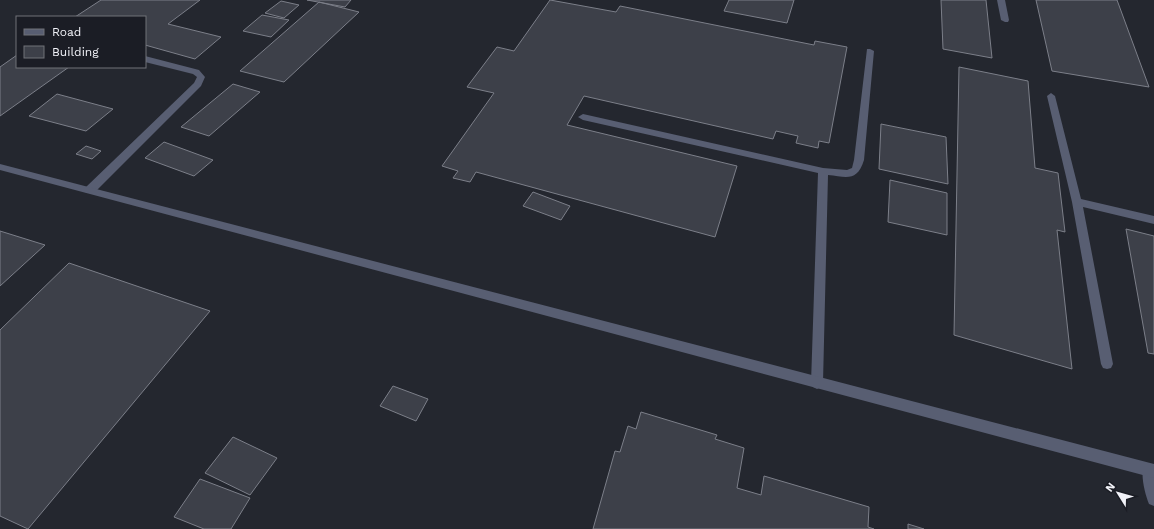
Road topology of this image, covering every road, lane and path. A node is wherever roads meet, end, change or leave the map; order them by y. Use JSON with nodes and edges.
{"nodes":[{"id":1,"x":1001,"y":0,"type":"edge"},
{"id":2,"x":1005,"y":20,"type":"dead end"},
{"id":3,"x":870,"y":51,"type":"dead end"},
{"id":4,"x":146,"y":59,"type":"edge"},
{"id":5,"x":1051,"y":96,"type":"dead end"},
{"id":6,"x":582,"y":117,"type":"dead end"},
{"id":7,"x":0,"y":167,"type":"edge"},
{"id":8,"x":823,"y":171,"type":"junction"},
{"id":9,"x":90,"y":190,"type":"junction"},
{"id":10,"x":1077,"y":202,"type":"junction"},
{"id":11,"x":1154,"y":220,"type":"edge"},
{"id":12,"x":1107,"y":364,"type":"dead end"},
{"id":13,"x":817,"y":382,"type":"junction"},
{"id":14,"x":1152,"y":470,"type":"edge"},
{"id":15,"x":1154,"y":499,"type":"edge"}],
"edges":[{"from":1,"to":2,"type":"street"},
{"from":3,"to":8,"type":"street"},
{"from":4,"to":9,"type":"street"},
{"from":5,"to":10,"type":"street"},
{"from":6,"to":8,"type":"street"},
{"from":7,"to":9,"type":"street"},
{"from":8,"to":13,"type":"street"},
{"from":9,"to":13,"type":"street"},
{"from":10,"to":11,"type":"street"},
{"from":10,"to":12,"type":"street"},
{"from":13,"to":14,"type":"street"},
{"from":14,"to":15,"type":"street"}]}
